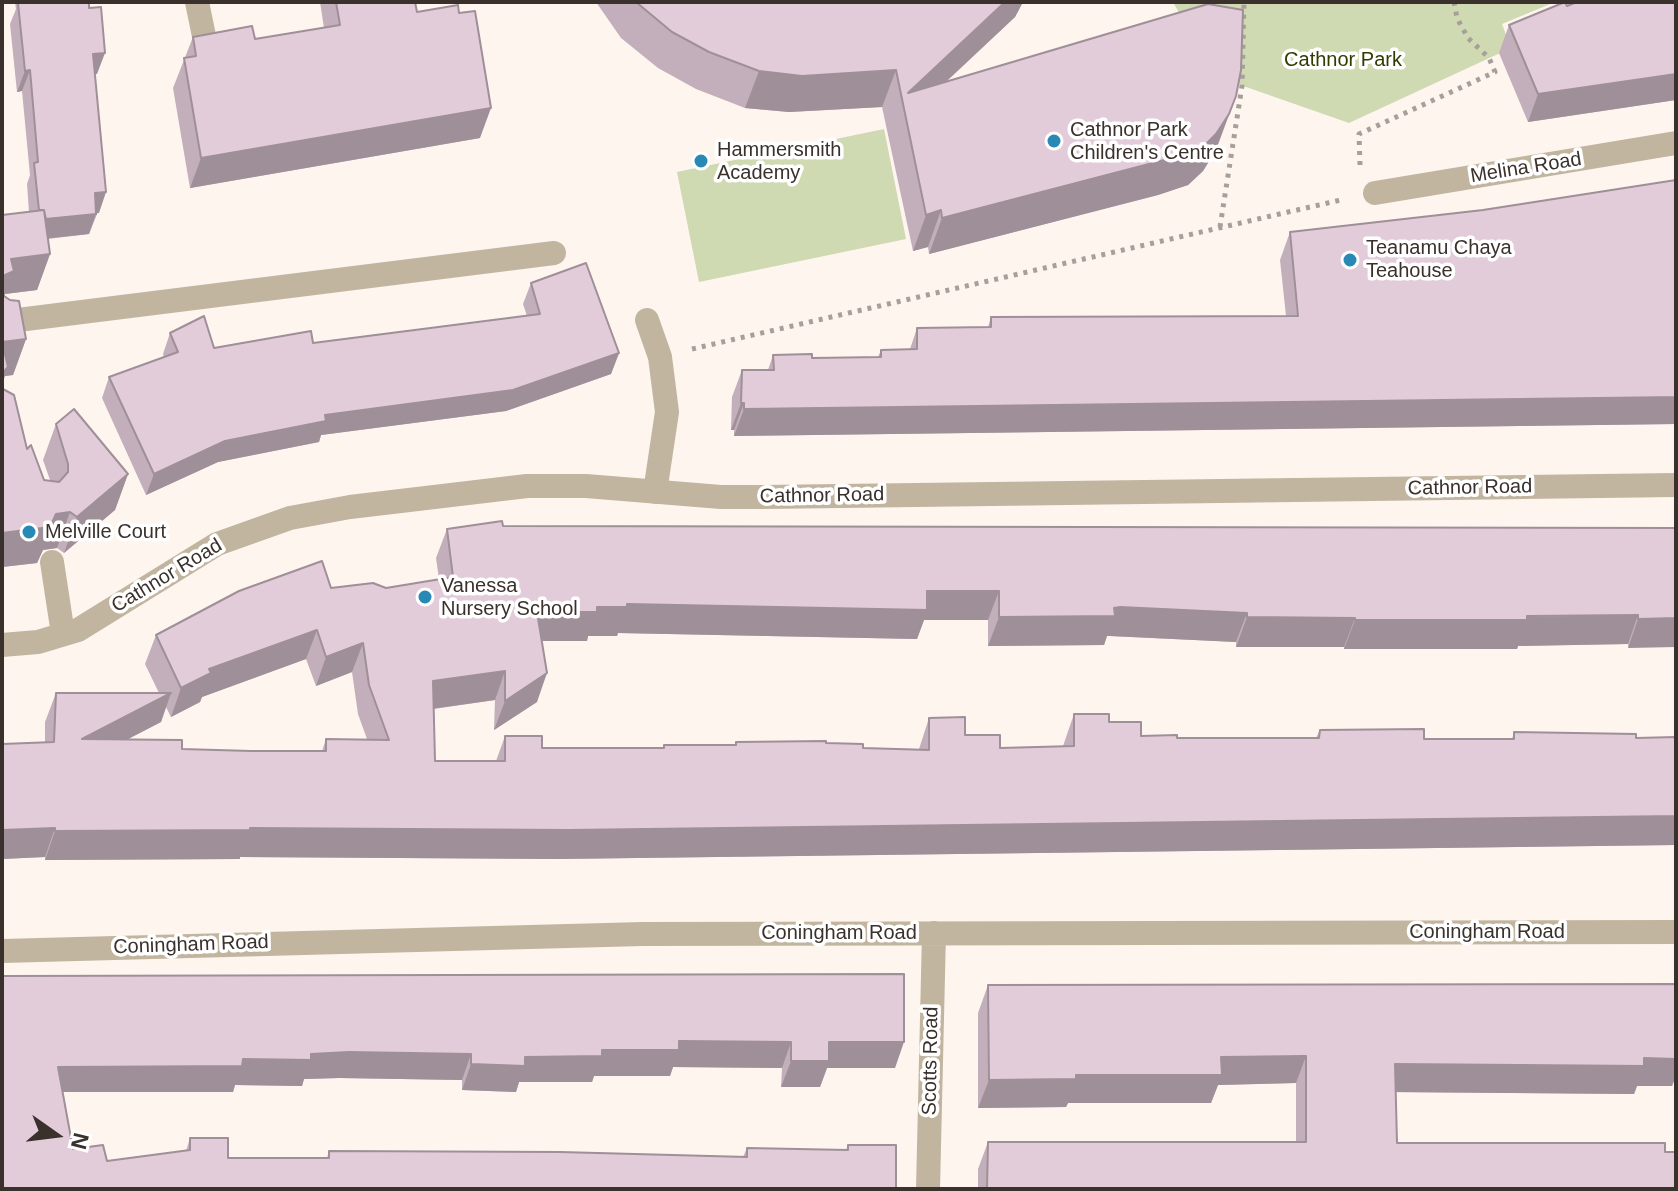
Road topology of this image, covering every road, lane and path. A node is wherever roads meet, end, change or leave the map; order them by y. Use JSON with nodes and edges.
{"nodes":[{"id":1,"x":197,"y":2,"type":"edge"},
{"id":2,"x":1244,"y":2,"type":"edge"},
{"id":3,"x":1454,"y":2,"type":"edge"},
{"id":4,"x":205,"y":41,"type":"edge"},
{"id":5,"x":1676,"y":143,"type":"edge"},
{"id":6,"x":1368,"y":194,"type":"junction"},
{"id":7,"x":1220,"y":227,"type":"junction"},
{"id":8,"x":554,"y":253,"type":"dead end"},
{"id":9,"x":647,"y":320,"type":"dead end"},
{"id":10,"x":2,"y":322,"type":"edge"},
{"id":11,"x":660,"y":357,"type":"junction"},
{"id":12,"x":1676,"y":485,"type":"edge"},
{"id":13,"x":655,"y":492,"type":"junction"},
{"id":14,"x":52,"y":562,"type":"edge"},
{"id":15,"x":63,"y":634,"type":"junction"},
{"id":16,"x":2,"y":645,"type":"edge"},
{"id":17,"x":1676,"y":932,"type":"edge"},
{"id":18,"x":934,"y":933,"type":"junction"},
{"id":19,"x":2,"y":951,"type":"edge"},
{"id":20,"x":928,"y":1189,"type":"edge"}],
"edges":[{"from":1,"to":4,"type":"street"},
{"from":2,"to":7,"type":"path"},
{"from":3,"to":6,"type":"path"},
{"from":5,"to":6,"type":"street","name":"Melina Road"},
{"from":6,"to":7,"type":"path"},
{"from":7,"to":11,"type":"path"},
{"from":8,"to":10,"type":"street"},
{"from":9,"to":11,"type":"street"},
{"from":11,"to":13,"type":"street"},
{"from":12,"to":13,"type":"street","name":"Cathnor Road"},
{"from":13,"to":15,"type":"street","name":"Cathnor Road"},
{"from":14,"to":15,"type":"street"},
{"from":15,"to":16,"type":"street","name":"Cathnor Road"},
{"from":17,"to":18,"type":"street","name":"Coningham Road"},
{"from":18,"to":19,"type":"street","name":"Coningham Road"},
{"from":18,"to":20,"type":"street","name":"Scotts Road"}]}
